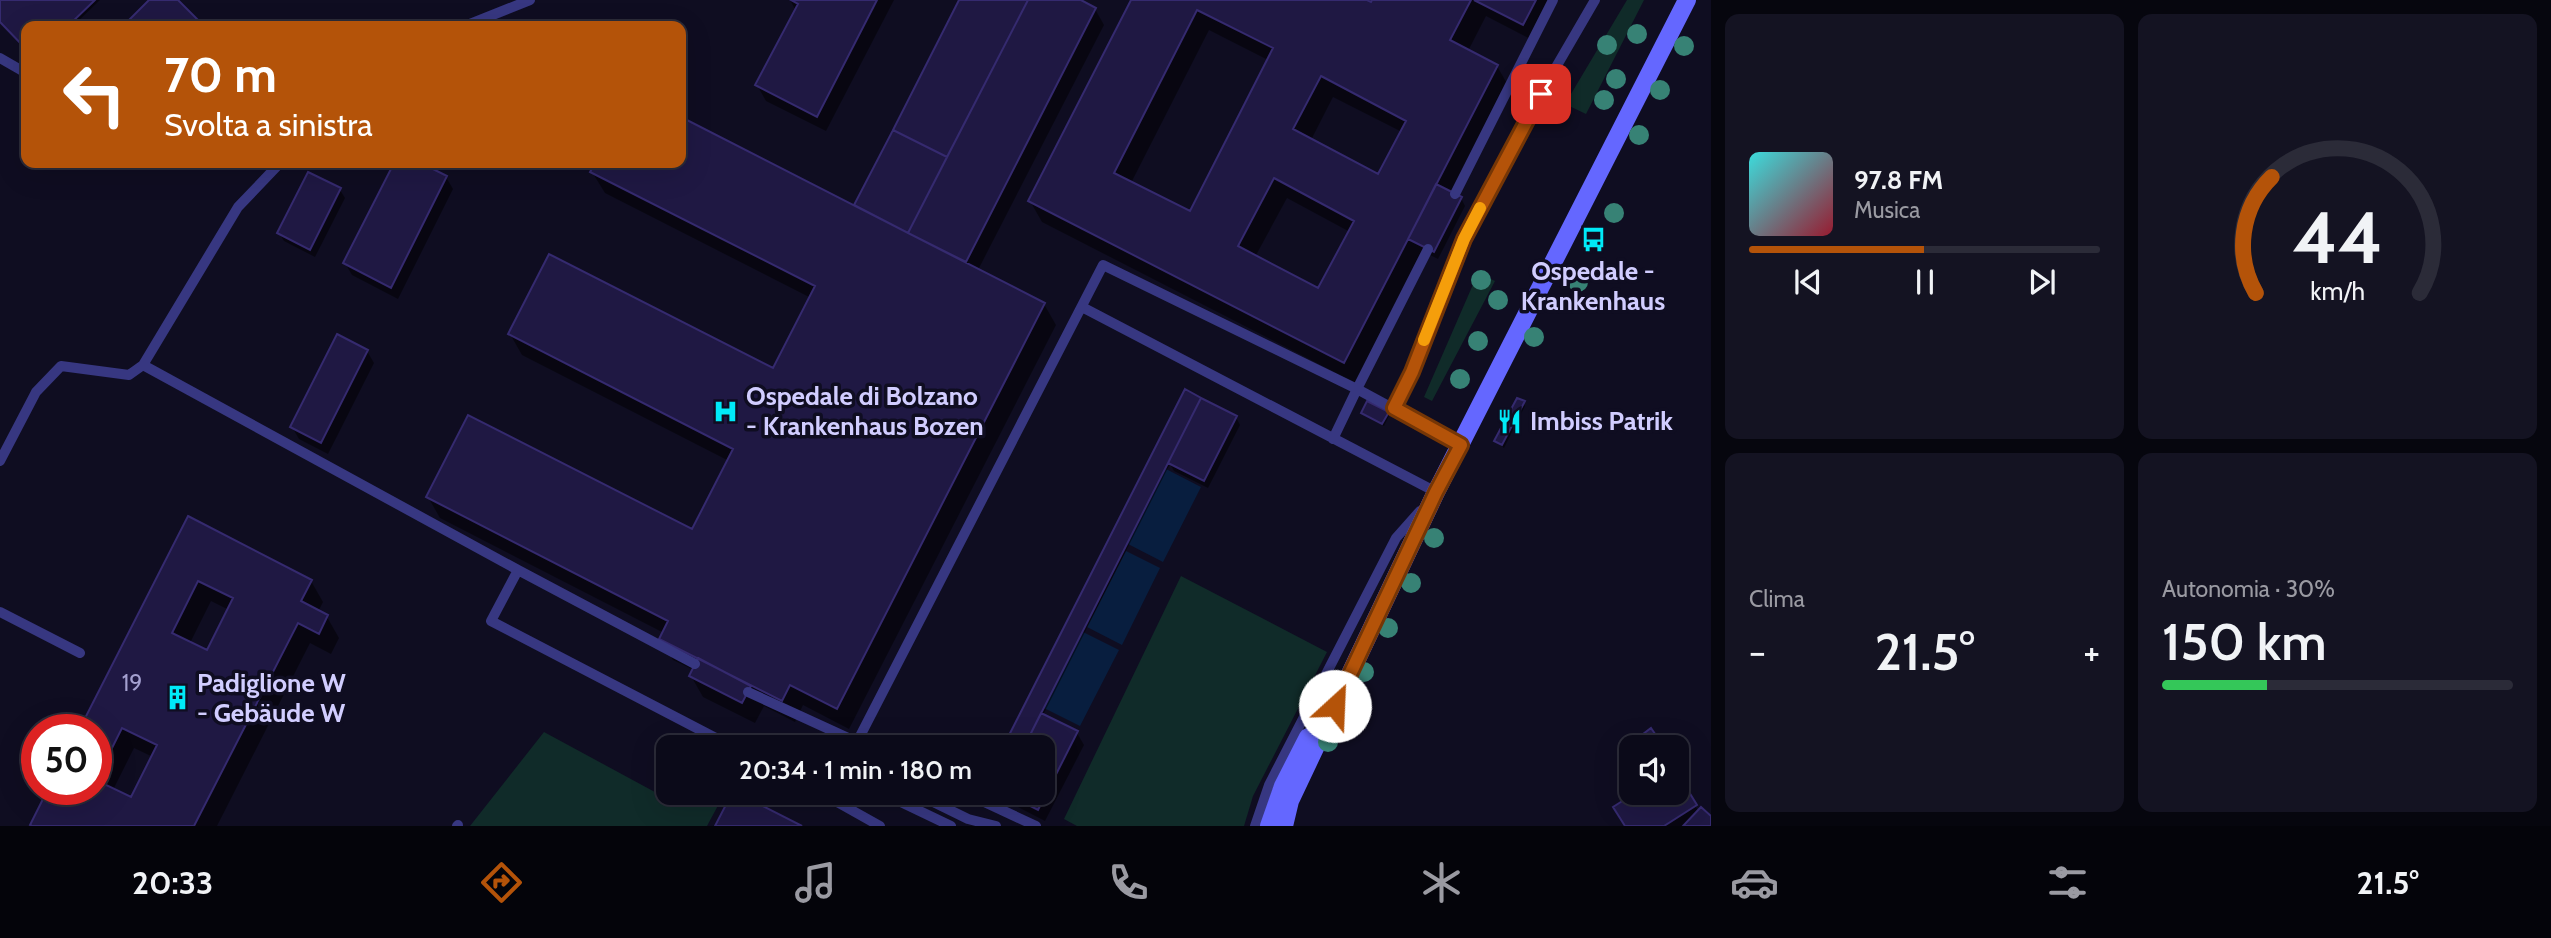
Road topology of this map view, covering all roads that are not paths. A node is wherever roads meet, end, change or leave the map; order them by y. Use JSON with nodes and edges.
{"nodes":[{"id":1,"x":530,"y":0,"type":"edge"},
{"id":2,"x":1553,"y":0,"type":"edge"},
{"id":3,"x":1595,"y":0,"type":"edge"},
{"id":4,"x":1687,"y":0,"type":"edge"},
{"id":5,"x":478,"y":21,"type":"edge"},
{"id":6,"x":0,"y":58,"type":"edge"},
{"id":7,"x":21,"y":70,"type":"edge"},
{"id":8,"x":275,"y":168,"type":"edge"},
{"id":9,"x":1455,"y":194,"type":"dead end"},
{"id":10,"x":1428,"y":249,"type":"dead end"},
{"id":11,"x":1082,"y":307,"type":"junction"},
{"id":12,"x":143,"y":365,"type":"junction"},
{"id":13,"x":1357,"y":389,"type":"junction"},
{"id":14,"x":1394,"y":408,"type":"junction"},
{"id":15,"x":1333,"y":439,"type":"junction"},
{"id":16,"x":1461,"y":445,"type":"junction"},
{"id":17,"x":0,"y":461,"type":"edge"},
{"id":18,"x":1436,"y":492,"type":"junction"},
{"id":19,"x":1420,"y":511,"type":"junction"},
{"id":20,"x":518,"y":570,"type":"junction"},
{"id":21,"x":0,"y":612,"type":"edge"},
{"id":22,"x":80,"y":653,"type":"dead end"},
{"id":23,"x":695,"y":664,"type":"dead end"},
{"id":24,"x":748,"y":692,"type":"dead end"},
{"id":25,"x":710,"y":735,"type":"edge"},
{"id":26,"x":836,"y":735,"type":"edge"},
{"id":27,"x":860,"y":735,"type":"edge"},
{"id":28,"x":845,"y":805,"type":"edge"},
{"id":29,"x":908,"y":805,"type":"edge"},
{"id":30,"x":939,"y":805,"type":"edge"},
{"id":31,"x":991,"y":805,"type":"edge"},
{"id":32,"x":880,"y":826,"type":"edge"},
{"id":33,"x":951,"y":826,"type":"edge"},
{"id":34,"x":996,"y":826,"type":"edge"},
{"id":35,"x":1036,"y":826,"type":"edge"},
{"id":36,"x":1255,"y":826,"type":"edge"},
{"id":37,"x":1269,"y":826,"type":"edge"},
{"id":38,"x":1284,"y":826,"type":"edge"}],
"edges":[{"from":1,"to":5,"type":"lane"},
{"from":2,"to":9,"type":"lane"},
{"from":3,"to":14,"type":"lane"},
{"from":4,"to":16,"type":"main road"},
{"from":6,"to":7,"type":"lane"},
{"from":8,"to":12,"type":"lane"},
{"from":10,"to":13,"type":"lane"},
{"from":11,"to":13,"type":"lane"},
{"from":11,"to":15,"type":"lane"},
{"from":11,"to":27,"type":"lane"},
{"from":12,"to":17,"type":"lane"},
{"from":12,"to":20,"type":"lane"},
{"from":13,"to":14,"type":"lane"},
{"from":13,"to":15,"type":"lane"},
{"from":14,"to":16,"type":"lane"},
{"from":15,"to":18,"type":"lane"},
{"from":16,"to":18,"type":"main road"},
{"from":18,"to":19,"type":"main road"},
{"from":18,"to":38,"type":"main road"},
{"from":19,"to":36,"type":"lane"},
{"from":19,"to":37,"type":"main road"},
{"from":20,"to":23,"type":"lane"},
{"from":20,"to":25,"type":"lane"},
{"from":21,"to":22,"type":"lane"},
{"from":24,"to":26,"type":"lane"},
{"from":28,"to":32,"type":"lane"},
{"from":29,"to":33,"type":"lane"},
{"from":30,"to":34,"type":"lane"},
{"from":31,"to":35,"type":"lane"}]}
